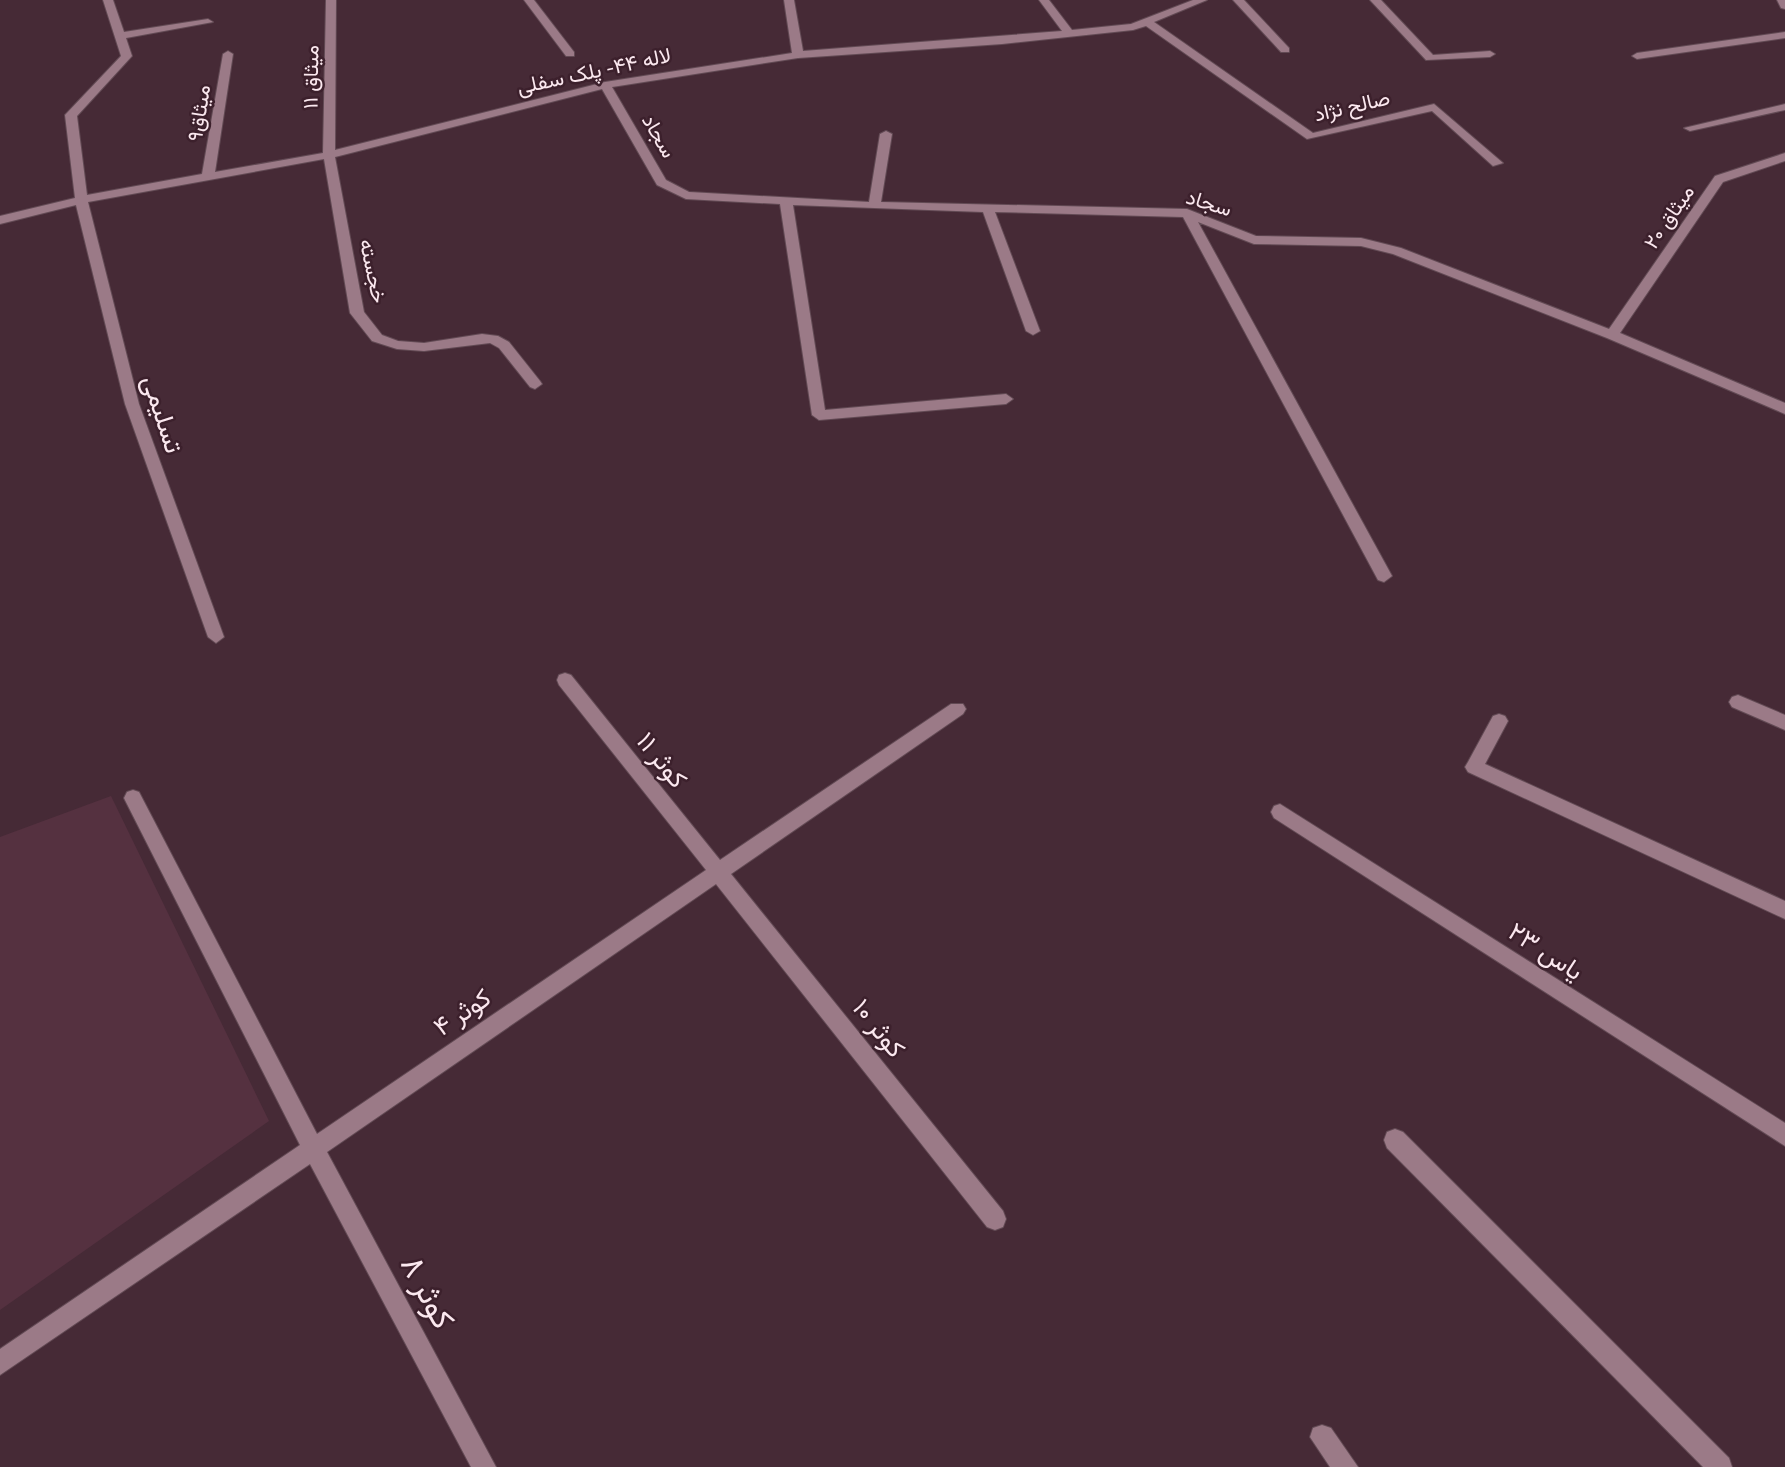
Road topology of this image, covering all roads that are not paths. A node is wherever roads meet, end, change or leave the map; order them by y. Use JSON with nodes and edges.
{"nodes":[{"id":1,"x":108,"y":0,"type":"edge"},
{"id":2,"x":331,"y":0,"type":"edge"},
{"id":3,"x":529,"y":0,"type":"edge"},
{"id":4,"x":789,"y":0,"type":"edge"},
{"id":5,"x":1044,"y":0,"type":"edge"},
{"id":6,"x":1202,"y":0,"type":"edge"},
{"id":7,"x":1238,"y":0,"type":"edge"},
{"id":8,"x":1374,"y":0,"type":"edge"},
{"id":9,"x":1782,"y":0,"type":"edge"},
{"id":10,"x":1785,"y":6,"type":"edge"},
{"id":11,"x":208,"y":22,"type":"dead end"},
{"id":12,"x":1147,"y":22,"type":"junction"},
{"id":13,"x":1069,"y":34,"type":"junction"},
{"id":14,"x":1785,"y":35,"type":"edge"},
{"id":15,"x":120,"y":36,"type":"junction"},
{"id":16,"x":1285,"y":50,"type":"dead end"},
{"id":17,"x":228,"y":54,"type":"dead end"},
{"id":18,"x":570,"y":54,"type":"dead end"},
{"id":19,"x":1490,"y":54,"type":"dead end"},
{"id":20,"x":798,"y":55,"type":"junction"},
{"id":21,"x":1637,"y":57,"type":"dead end"},
{"id":22,"x":605,"y":85,"type":"junction"},
{"id":23,"x":1785,"y":107,"type":"edge"},
{"id":24,"x":1690,"y":128,"type":"dead end"},
{"id":25,"x":887,"y":134,"type":"dead end"},
{"id":26,"x":329,"y":155,"type":"junction"},
{"id":27,"x":1785,"y":157,"type":"edge"},
{"id":28,"x":1497,"y":163,"type":"dead end"},
{"id":29,"x":208,"y":177,"type":"junction"},
{"id":30,"x":81,"y":200,"type":"junction"},
{"id":31,"x":786,"y":201,"type":"junction"},
{"id":32,"x":874,"y":206,"type":"junction"},
{"id":33,"x":988,"y":209,"type":"junction"},
{"id":34,"x":1187,"y":213,"type":"junction"},
{"id":35,"x":0,"y":220,"type":"edge"},
{"id":36,"x":1033,"y":331,"type":"dead end"},
{"id":37,"x":1612,"y":335,"type":"junction"},
{"id":38,"x":535,"y":384,"type":"dead end"},
{"id":39,"x":1006,"y":399,"type":"dead end"},
{"id":40,"x":1785,"y":409,"type":"edge"},
{"id":41,"x":1384,"y":576,"type":"dead end"},
{"id":42,"x":216,"y":637,"type":"dead end"},
{"id":43,"x":565,"y":680,"type":"dead end"},
{"id":44,"x":1738,"y":702,"type":"dead end"},
{"id":45,"x":957,"y":709,"type":"dead end"},
{"id":46,"x":1499,"y":721,"type":"dead end"},
{"id":47,"x":1785,"y":723,"type":"edge"},
{"id":48,"x":133,"y":799,"type":"dead end"},
{"id":49,"x":1280,"y":812,"type":"dead end"},
{"id":50,"x":719,"y":872,"type":"junction"},
{"id":51,"x":1785,"y":910,"type":"edge"},
{"id":52,"x":1785,"y":1135,"type":"edge"},
{"id":53,"x":1395,"y":1140,"type":"dead end"},
{"id":54,"x":313,"y":1148,"type":"junction"},
{"id":55,"x":995,"y":1219,"type":"dead end"},
{"id":56,"x":0,"y":1363,"type":"edge"},
{"id":57,"x":1322,"y":1437,"type":"dead end"},
{"id":58,"x":484,"y":1467,"type":"edge"},
{"id":59,"x":1346,"y":1467,"type":"edge"},
{"id":60,"x":1720,"y":1467,"type":"edge"}],
"edges":[{"from":1,"to":15,"type":"street"},
{"from":2,"to":26,"type":"street","name":"میثاق ۱۱"},
{"from":3,"to":18,"type":"street"},
{"from":4,"to":20,"type":"street"},
{"from":5,"to":13,"type":"street"},
{"from":6,"to":12,"type":"street","name":"لاله ۴۴- پلک سفلی"},
{"from":7,"to":16,"type":"street"},
{"from":8,"to":19,"type":"street"},
{"from":9,"to":10,"type":"street"},
{"from":11,"to":15,"type":"street"},
{"from":12,"to":13,"type":"street","name":"لاله ۴۴- پلک سفلی"},
{"from":12,"to":28,"type":"street","name":"صالح نژاد"},
{"from":13,"to":20,"type":"street","name":"لاله ۴۴- پلک سفلی"},
{"from":14,"to":21,"type":"street"},
{"from":15,"to":30,"type":"street","name":"تسلیمی"},
{"from":17,"to":29,"type":"street","name":"میثاق۹"},
{"from":20,"to":22,"type":"street","name":"لاله ۴۴- پلک سفلی"},
{"from":22,"to":26,"type":"street","name":"لاله ۴۴- پلک سفلی"},
{"from":22,"to":31,"type":"street","name":"سجاد"},
{"from":23,"to":24,"type":"street"},
{"from":25,"to":32,"type":"street"},
{"from":26,"to":29,"type":"street","name":"لاله ۴۴- پلک سفلی"},
{"from":26,"to":38,"type":"street","name":"خجسته"},
{"from":27,"to":37,"type":"street","name":"میثاق ۲۰"},
{"from":29,"to":30,"type":"street","name":"لاله ۴۴- پلک سفلی"},
{"from":30,"to":35,"type":"street","name":"لاله ۴۴- پلک سفلی"},
{"from":30,"to":42,"type":"street","name":"تسلیمی"},
{"from":31,"to":32,"type":"street","name":"سجاد"},
{"from":31,"to":39,"type":"street"},
{"from":32,"to":33,"type":"street","name":"سجاد"},
{"from":33,"to":34,"type":"street","name":"سجاد"},
{"from":33,"to":36,"type":"street"},
{"from":34,"to":37,"type":"street","name":"سجاد"},
{"from":34,"to":41,"type":"street"},
{"from":37,"to":40,"type":"street","name":"سجاد"},
{"from":43,"to":50,"type":"street","name":"کوثر ۱۱"},
{"from":44,"to":47,"type":"street"},
{"from":45,"to":50,"type":"street","name":"کوثر ۴"},
{"from":46,"to":51,"type":"street"},
{"from":48,"to":54,"type":"street","name":"کوثر ۸"},
{"from":49,"to":52,"type":"street","name":"یاس ۲۳"},
{"from":50,"to":54,"type":"street","name":"کوثر ۴"},
{"from":50,"to":55,"type":"street","name":"کوثر ۱۰"},
{"from":53,"to":60,"type":"street"},
{"from":54,"to":56,"type":"street","name":"کوثر ۴"},
{"from":54,"to":58,"type":"street","name":"کوثر ۸"},
{"from":57,"to":59,"type":"street"}]}
